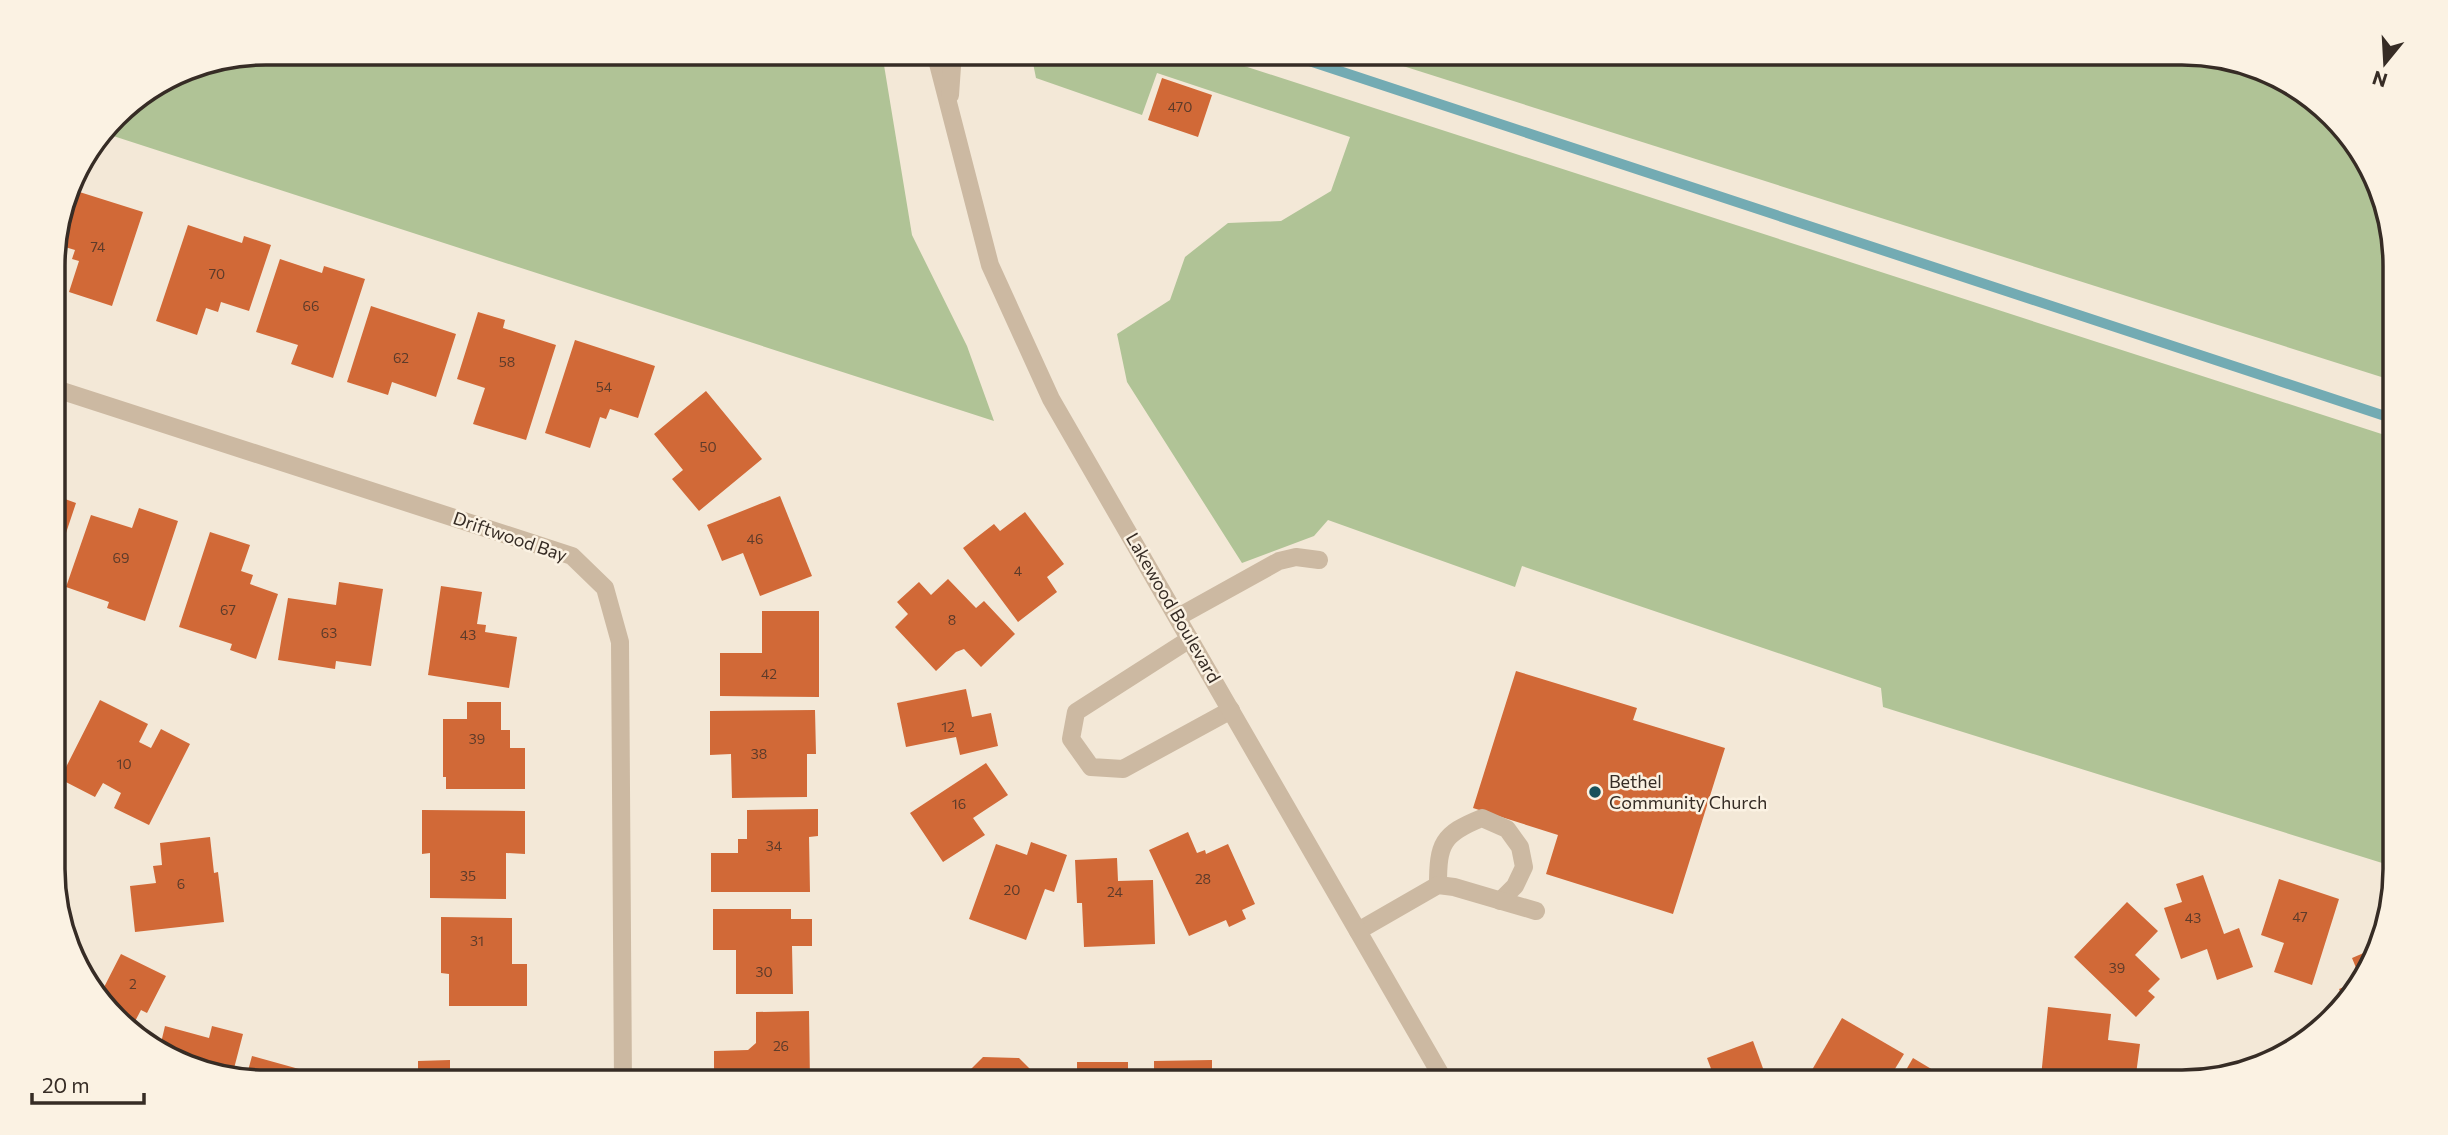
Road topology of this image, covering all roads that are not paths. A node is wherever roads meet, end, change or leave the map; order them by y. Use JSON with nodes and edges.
{"nodes":[{"id":1,"x":938,"y":65,"type":"edge"},
{"id":2,"x":952,"y":65,"type":"edge"},
{"id":3,"x":949,"y":113,"type":"junction"},
{"id":4,"x":65,"y":392,"type":"edge"},
{"id":5,"x":1319,"y":560,"type":"dead end"},
{"id":6,"x":1178,"y":617,"type":"junction"},
{"id":7,"x":1190,"y":639,"type":"junction"},
{"id":8,"x":1231,"y":710,"type":"junction"},
{"id":9,"x":1438,"y":885,"type":"junction"},
{"id":10,"x":1500,"y":901,"type":"junction"},
{"id":11,"x":1536,"y":911,"type":"dead end"},
{"id":12,"x":1358,"y":931,"type":"junction"},
{"id":13,"x":623,"y":1070,"type":"edge"},
{"id":14,"x":1438,"y":1070,"type":"edge"}],
"edges":[{"from":1,"to":3,"type":"street","name":"Lakewood Boulevard"},
{"from":2,"to":3,"type":"street","name":"Lakewood Boulevard"},
{"from":3,"to":6,"type":"street","name":"Lakewood Boulevard"},
{"from":4,"to":13,"type":"street","name":"Driftwood Bay"},
{"from":5,"to":6,"type":"street"},
{"from":6,"to":7,"type":"street","name":"Lakewood Boulevard"},
{"from":7,"to":8,"type":"street","name":"Lakewood Boulevard"},
{"from":7,"to":8,"type":"street"},
{"from":8,"to":12,"type":"street","name":"Lakewood Boulevard"},
{"from":9,"to":10,"type":"street"},
{"from":9,"to":10,"type":"street"},
{"from":9,"to":12,"type":"street"},
{"from":10,"to":11,"type":"street"},
{"from":12,"to":14,"type":"street","name":"Lakewood Boulevard"}]}
